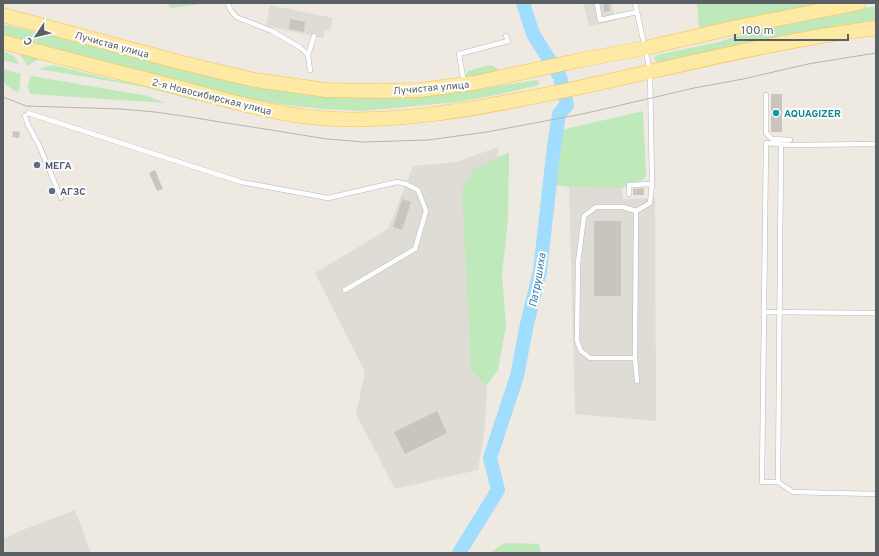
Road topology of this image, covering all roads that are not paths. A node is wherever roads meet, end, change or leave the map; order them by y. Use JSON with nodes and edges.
{"nodes":[{"id":1,"x":228,"y":3,"type":"edge"},
{"id":2,"x":597,"y":3,"type":"edge"},
{"id":3,"x":635,"y":3,"type":"edge"},
{"id":4,"x":859,"y":3,"type":"edge"},
{"id":5,"x":637,"y":12,"type":"junction"},
{"id":6,"x":3,"y":15,"type":"edge"},
{"id":7,"x":3,"y":21,"type":"edge"},
{"id":8,"x":47,"y":27,"type":"junction"},
{"id":9,"x":876,"y":28,"type":"edge"},
{"id":10,"x":314,"y":36,"type":"dead end"},
{"id":11,"x":506,"y":36,"type":"dead end"},
{"id":12,"x":3,"y":42,"type":"edge"},
{"id":13,"x":645,"y":48,"type":"junction"},
{"id":14,"x":308,"y":55,"type":"junction"},
{"id":15,"x":310,"y":70,"type":"dead end"},
{"id":16,"x":650,"y":71,"type":"junction"},
{"id":17,"x":464,"y":85,"type":"junction"},
{"id":18,"x":766,"y":95,"type":"dead end"},
{"id":19,"x":790,"y":140,"type":"dead end"},
{"id":20,"x":781,"y":144,"type":"junction"},
{"id":21,"x":876,"y":144,"type":"edge"},
{"id":22,"x":652,"y":184,"type":"junction"},
{"id":23,"x":629,"y":194,"type":"dead end"},
{"id":24,"x":61,"y":198,"type":"dead end"},
{"id":25,"x":636,"y":211,"type":"junction"},
{"id":26,"x":345,"y":290,"type":"dead end"},
{"id":27,"x":764,"y":312,"type":"junction"},
{"id":28,"x":779,"y":312,"type":"junction"},
{"id":29,"x":876,"y":313,"type":"edge"},
{"id":30,"x":635,"y":358,"type":"junction"},
{"id":31,"x":637,"y":381,"type":"dead end"},
{"id":32,"x":778,"y":482,"type":"junction"},
{"id":33,"x":876,"y":494,"type":"edge"}],
"edges":[{"from":1,"to":14,"type":"lane"},
{"from":2,"to":5,"type":"lane"},
{"from":3,"to":5,"type":"lane"},
{"from":4,"to":13,"type":"main road","name":"Лучистая улица"},
{"from":5,"to":13,"type":"lane"},
{"from":6,"to":8,"type":"main road","name":"Лучистая улица"},
{"from":7,"to":8,"type":"main road"},
{"from":8,"to":17,"type":"main road","name":"Лучистая улица"},
{"from":9,"to":16,"type":"main road"},
{"from":10,"to":14,"type":"lane"},
{"from":11,"to":17,"type":"lane"},
{"from":12,"to":16,"type":"main road","name":"2-я Новосибирская улица"},
{"from":13,"to":16,"type":"lane"},
{"from":13,"to":17,"type":"main road","name":"Лучистая улица"},
{"from":14,"to":15,"type":"lane"},
{"from":16,"to":22,"type":"lane"},
{"from":18,"to":19,"type":"lane"},
{"from":20,"to":21,"type":"lane"},
{"from":20,"to":27,"type":"lane"},
{"from":20,"to":28,"type":"lane"},
{"from":22,"to":23,"type":"lane"},
{"from":22,"to":25,"type":"lane"},
{"from":24,"to":26,"type":"lane"},
{"from":25,"to":30,"type":"lane"},
{"from":25,"to":30,"type":"lane"},
{"from":27,"to":28,"type":"lane"},
{"from":27,"to":32,"type":"lane"},
{"from":28,"to":29,"type":"lane"},
{"from":28,"to":32,"type":"lane"},
{"from":30,"to":31,"type":"lane"},
{"from":32,"to":33,"type":"lane"}]}
